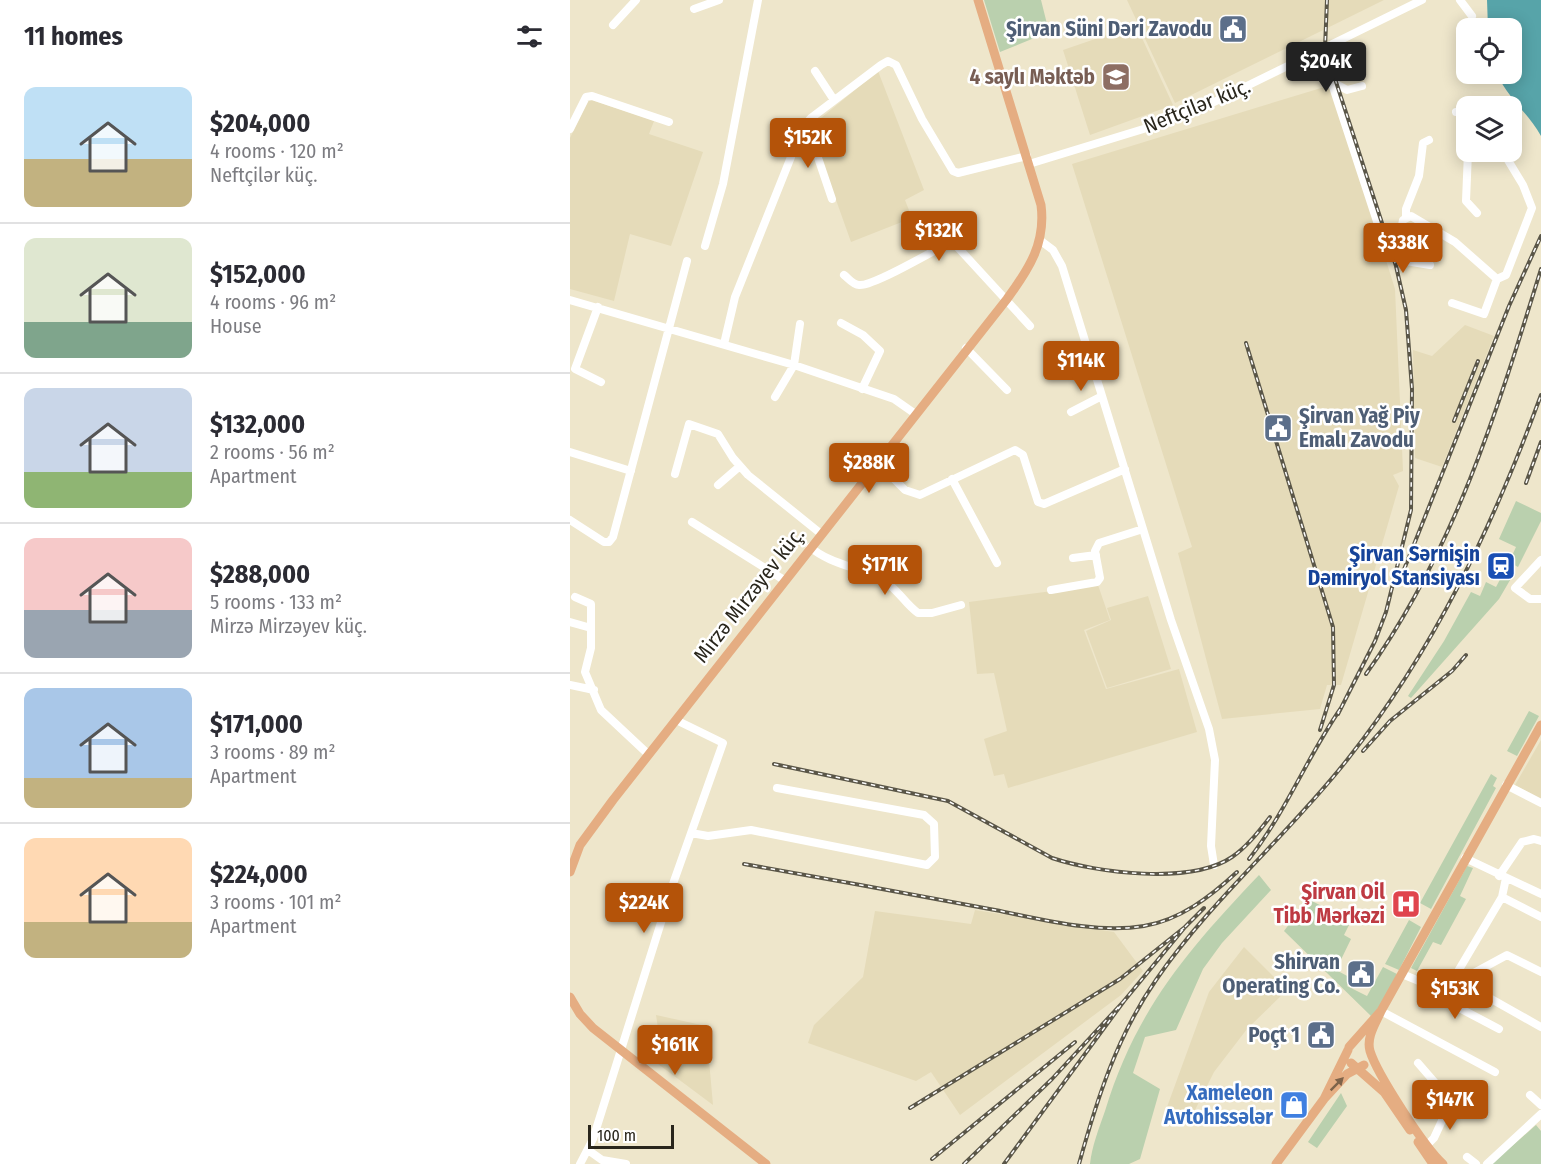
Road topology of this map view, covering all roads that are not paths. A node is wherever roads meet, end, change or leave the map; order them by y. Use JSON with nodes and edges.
{"nodes":[{"id":1,"x":636,"y":0,"type":"edge"},
{"id":2,"x":719,"y":0,"type":"edge"},
{"id":3,"x":758,"y":0,"type":"edge"},
{"id":4,"x":978,"y":0,"type":"edge"},
{"id":5,"x":1422,"y":0,"type":"edge"},
{"id":6,"x":1460,"y":0,"type":"edge"},
{"id":7,"x":694,"y":9,"type":"dead end"},
{"id":8,"x":1472,"y":16,"type":"dead end"},
{"id":9,"x":613,"y":25,"type":"dead end"},
{"id":10,"x":1301,"y":60,"type":"junction"},
{"id":11,"x":815,"y":71,"type":"dead end"},
{"id":12,"x":1331,"y":81,"type":"junction"},
{"id":13,"x":1362,"y":86,"type":"dead end"},
{"id":14,"x":834,"y":100,"type":"junction"},
{"id":15,"x":669,"y":122,"type":"dead end"},
{"id":16,"x":803,"y":127,"type":"junction"},
{"id":17,"x":570,"y":129,"type":"edge"},
{"id":18,"x":1430,"y":140,"type":"dead end"},
{"id":19,"x":1028,"y":160,"type":"junction"},
{"id":20,"x":1468,"y":162,"type":"edge"},
{"id":21,"x":1509,"y":162,"type":"edge"},
{"id":22,"x":832,"y":199,"type":"dead end"},
{"id":23,"x":1477,"y":213,"type":"dead end"},
{"id":24,"x":1406,"y":216,"type":"junction"},
{"id":25,"x":946,"y":229,"type":"dead end"},
{"id":26,"x":952,"y":241,"type":"junction"},
{"id":27,"x":1041,"y":241,"type":"junction"},
{"id":28,"x":705,"y":246,"type":"dead end"},
{"id":29,"x":1395,"y":249,"type":"junction"},
{"id":30,"x":687,"y":261,"type":"dead end"},
{"id":31,"x":1430,"y":265,"type":"dead end"},
{"id":32,"x":844,"y":274,"type":"dead end"},
{"id":33,"x":1497,"y":279,"type":"junction"},
{"id":34,"x":1007,"y":299,"type":"junction"},
{"id":35,"x":570,"y":300,"type":"edge"},
{"id":36,"x":1452,"y":303,"type":"dead end"},
{"id":37,"x":598,"y":307,"type":"junction"},
{"id":38,"x":841,"y":323,"type":"dead end"},
{"id":39,"x":800,"y":324,"type":"dead end"},
{"id":40,"x":1030,"y":326,"type":"dead end"},
{"id":41,"x":671,"y":328,"type":"junction"},
{"id":42,"x":724,"y":344,"type":"junction"},
{"id":43,"x":966,"y":348,"type":"junction"},
{"id":44,"x":794,"y":365,"type":"junction"},
{"id":45,"x":601,"y":382,"type":"dead end"},
{"id":46,"x":862,"y":389,"type":"junction"},
{"id":47,"x":1007,"y":390,"type":"dead end"},
{"id":48,"x":1102,"y":396,"type":"junction"},
{"id":49,"x":775,"y":397,"type":"dead end"},
{"id":50,"x":1071,"y":412,"type":"dead end"},
{"id":51,"x":914,"y":413,"type":"junction"},
{"id":52,"x":570,"y":452,"type":"edge"},
{"id":53,"x":877,"y":462,"type":"junction"},
{"id":54,"x":740,"y":466,"type":"junction"},
{"id":55,"x":1125,"y":469,"type":"junction"},
{"id":56,"x":631,"y":471,"type":"junction"},
{"id":57,"x":675,"y":474,"type":"dead end"},
{"id":58,"x":952,"y":479,"type":"junction"},
{"id":59,"x":718,"y":485,"type":"dead end"},
{"id":60,"x":570,"y":520,"type":"edge"},
{"id":61,"x":692,"y":522,"type":"dead end"},
{"id":62,"x":1143,"y":529,"type":"junction"},
{"id":63,"x":820,"y":533,"type":"junction"},
{"id":64,"x":810,"y":547,"type":"junction"},
{"id":65,"x":1096,"y":555,"type":"junction"},
{"id":66,"x":1073,"y":558,"type":"dead end"},
{"id":67,"x":1540,"y":562,"type":"edge"},
{"id":68,"x":996,"y":563,"type":"dead end"},
{"id":69,"x":784,"y":580,"type":"junction"},
{"id":70,"x":1051,"y":590,"type":"dead end"},
{"id":71,"x":575,"y":597,"type":"dead end"},
{"id":72,"x":1541,"y":599,"type":"edge"},
{"id":73,"x":960,"y":605,"type":"dead end"},
{"id":74,"x":570,"y":622,"type":"edge"},
{"id":75,"x":591,"y":628,"type":"junction"},
{"id":76,"x":570,"y":685,"type":"edge"},
{"id":77,"x":594,"y":690,"type":"junction"},
{"id":78,"x":676,"y":720,"type":"junction"},
{"id":79,"x":1541,"y":725,"type":"edge"},
{"id":80,"x":648,"y":754,"type":"junction"},
{"id":81,"x":1506,"y":785,"type":"junction"},
{"id":82,"x":777,"y":788,"type":"dead end"},
{"id":83,"x":1541,"y":803,"type":"edge"},
{"id":84,"x":691,"y":833,"type":"junction"},
{"id":85,"x":1541,"y":841,"type":"edge"},
{"id":86,"x":572,"y":855,"type":"edge"},
{"id":87,"x":1465,"y":858,"type":"junction"},
{"id":88,"x":1214,"y":865,"type":"dead end"},
{"id":89,"x":570,"y":872,"type":"edge"},
{"id":90,"x":1503,"y":877,"type":"junction"},
{"id":91,"x":1541,"y":894,"type":"edge"},
{"id":92,"x":1502,"y":897,"type":"junction"},
{"id":93,"x":1541,"y":917,"type":"edge"},
{"id":94,"x":1541,"y":972,"type":"edge"},
{"id":95,"x":1402,"y":974,"type":"junction"},
{"id":96,"x":1457,"y":979,"type":"junction"},
{"id":97,"x":1431,"y":986,"type":"junction"},
{"id":98,"x":570,"y":997,"type":"edge"},
{"id":99,"x":1381,"y":1011,"type":"junction"},
{"id":100,"x":1541,"y":1027,"type":"edge"},
{"id":101,"x":1499,"y":1029,"type":"dead end"},
{"id":102,"x":1348,"y":1049,"type":"junction"},
{"id":103,"x":620,"y":1050,"type":"junction"},
{"id":104,"x":1370,"y":1050,"type":"junction"},
{"id":105,"x":1418,"y":1063,"type":"dead end"},
{"id":106,"x":1357,"y":1066,"type":"junction"},
{"id":107,"x":1495,"y":1072,"type":"dead end"},
{"id":108,"x":1530,"y":1095,"type":"dead end"},
{"id":109,"x":1324,"y":1099,"type":"junction"},
{"id":110,"x":1452,"y":1099,"type":"junction"},
{"id":111,"x":1541,"y":1105,"type":"edge"},
{"id":112,"x":1482,"y":1114,"type":"dead end"},
{"id":113,"x":1541,"y":1114,"type":"edge"},
{"id":114,"x":1427,"y":1145,"type":"junction"},
{"id":115,"x":588,"y":1150,"type":"junction"},
{"id":116,"x":1467,"y":1157,"type":"dead end"},
{"id":117,"x":580,"y":1164,"type":"edge"},
{"id":118,"x":626,"y":1164,"type":"edge"},
{"id":119,"x":766,"y":1164,"type":"edge"},
{"id":120,"x":1276,"y":1164,"type":"edge"},
{"id":121,"x":1433,"y":1164,"type":"edge"},
{"id":122,"x":1443,"y":1164,"type":"edge"},
{"id":123,"x":1476,"y":1164,"type":"edge"},
{"id":124,"x":1486,"y":1164,"type":"edge"}],
"edges":[{"from":1,"to":9,"type":"street"},
{"from":2,"to":7,"type":"street"},
{"from":3,"to":28,"type":"street"},
{"from":4,"to":19,"type":"main road","name":"Mirzə Mirzəyev küç."},
{"from":5,"to":10,"type":"street","name":"Neftçilər küç."},
{"from":6,"to":8,"type":"street"},
{"from":10,"to":12,"type":"street"},
{"from":10,"to":19,"type":"street","name":"Neftçilər küç."},
{"from":11,"to":14,"type":"street"},
{"from":12,"to":13,"type":"street"},
{"from":12,"to":29,"type":"street"},
{"from":14,"to":16,"type":"street"},
{"from":14,"to":19,"type":"street","name":"Neftçilər küç."},
{"from":15,"to":17,"type":"street"},
{"from":16,"to":22,"type":"street"},
{"from":16,"to":42,"type":"street"},
{"from":18,"to":24,"type":"street"},
{"from":19,"to":27,"type":"main road","name":"Mirzə Mirzəyev küç."},
{"from":20,"to":23,"type":"street"},
{"from":21,"to":33,"type":"street"},
{"from":24,"to":29,"type":"street"},
{"from":24,"to":33,"type":"street"},
{"from":25,"to":26,"type":"street"},
{"from":26,"to":32,"type":"street"},
{"from":26,"to":34,"type":"street"},
{"from":27,"to":34,"type":"main road","name":"Mirzə Mirzəyev küç."},
{"from":27,"to":48,"type":"street"},
{"from":29,"to":31,"type":"street"},
{"from":30,"to":41,"type":"street"},
{"from":33,"to":36,"type":"street"},
{"from":34,"to":40,"type":"street"},
{"from":34,"to":43,"type":"main road","name":"Mirzə Mirzəyev küç."},
{"from":35,"to":37,"type":"street"},
{"from":37,"to":41,"type":"street"},
{"from":37,"to":45,"type":"street"},
{"from":38,"to":46,"type":"street"},
{"from":39,"to":44,"type":"street"},
{"from":41,"to":42,"type":"street"},
{"from":41,"to":56,"type":"street"},
{"from":42,"to":44,"type":"street"},
{"from":43,"to":47,"type":"street"},
{"from":43,"to":51,"type":"main road","name":"Mirzə Mirzəyev küç."},
{"from":44,"to":46,"type":"street"},
{"from":44,"to":49,"type":"street"},
{"from":46,"to":51,"type":"street"},
{"from":48,"to":50,"type":"street"},
{"from":48,"to":55,"type":"street"},
{"from":51,"to":53,"type":"main road","name":"Mirzə Mirzəyev küç."},
{"from":52,"to":56,"type":"street"},
{"from":53,"to":58,"type":"street"},
{"from":53,"to":63,"type":"main road","name":"Mirzə Mirzəyev küç."},
{"from":54,"to":57,"type":"street"},
{"from":54,"to":59,"type":"street"},
{"from":54,"to":63,"type":"street"},
{"from":55,"to":58,"type":"street"},
{"from":55,"to":62,"type":"street"},
{"from":56,"to":60,"type":"street"},
{"from":58,"to":68,"type":"street"},
{"from":61,"to":69,"type":"street"},
{"from":62,"to":65,"type":"street"},
{"from":62,"to":88,"type":"street"},
{"from":63,"to":64,"type":"main road","name":"Mirzə Mirzəyev küç."},
{"from":64,"to":69,"type":"main road","name":"Mirzə Mirzəyev küç."},
{"from":64,"to":73,"type":"street"},
{"from":65,"to":66,"type":"street"},
{"from":65,"to":70,"type":"street"},
{"from":67,"to":72,"type":"street"},
{"from":69,"to":78,"type":"main road","name":"Mirzə Mirzəyev küç."},
{"from":71,"to":75,"type":"street"},
{"from":74,"to":75,"type":"street"},
{"from":75,"to":77,"type":"street"},
{"from":76,"to":77,"type":"street"},
{"from":77,"to":80,"type":"street"},
{"from":78,"to":80,"type":"main road","name":"Mirzə Mirzəyev küç."},
{"from":78,"to":84,"type":"street"},
{"from":79,"to":81,"type":"main road"},
{"from":80,"to":86,"type":"main road","name":"Mirzə Mirzəyev küç."},
{"from":81,"to":83,"type":"street"},
{"from":81,"to":87,"type":"main road"},
{"from":82,"to":84,"type":"street"},
{"from":84,"to":103,"type":"street"},
{"from":85,"to":90,"type":"street"},
{"from":86,"to":89,"type":"main road","name":"Mirzə Mirzəyev küç."},
{"from":87,"to":90,"type":"street"},
{"from":87,"to":95,"type":"main road"},
{"from":90,"to":91,"type":"street"},
{"from":90,"to":92,"type":"street"},
{"from":92,"to":93,"type":"street"},
{"from":92,"to":96,"type":"street"},
{"from":94,"to":96,"type":"street"},
{"from":95,"to":97,"type":"street"},
{"from":95,"to":99,"type":"main road"},
{"from":96,"to":97,"type":"street"},
{"from":96,"to":100,"type":"street"},
{"from":97,"to":101,"type":"street"},
{"from":98,"to":103,"type":"main road"},
{"from":99,"to":102,"type":"main road"},
{"from":99,"to":104,"type":"main road"},
{"from":99,"to":107,"type":"street"},
{"from":102,"to":104,"type":"main road"},
{"from":102,"to":106,"type":"main road"},
{"from":102,"to":109,"type":"main road"},
{"from":103,"to":115,"type":"street"},
{"from":103,"to":119,"type":"main road"},
{"from":104,"to":106,"type":"main road"},
{"from":104,"to":114,"type":"main road"},
{"from":105,"to":110,"type":"street"},
{"from":109,"to":106,"type":"main road","one_way":true},
{"from":106,"to":121,"type":"main road"},
{"from":108,"to":111,"type":"street"},
{"from":109,"to":120,"type":"main road"},
{"from":110,"to":112,"type":"street"},
{"from":110,"to":114,"type":"street"},
{"from":113,"to":124,"type":"street"},
{"from":114,"to":122,"type":"main road"},
{"from":115,"to":117,"type":"street"},
{"from":115,"to":118,"type":"street"},
{"from":116,"to":123,"type":"street"}]}
